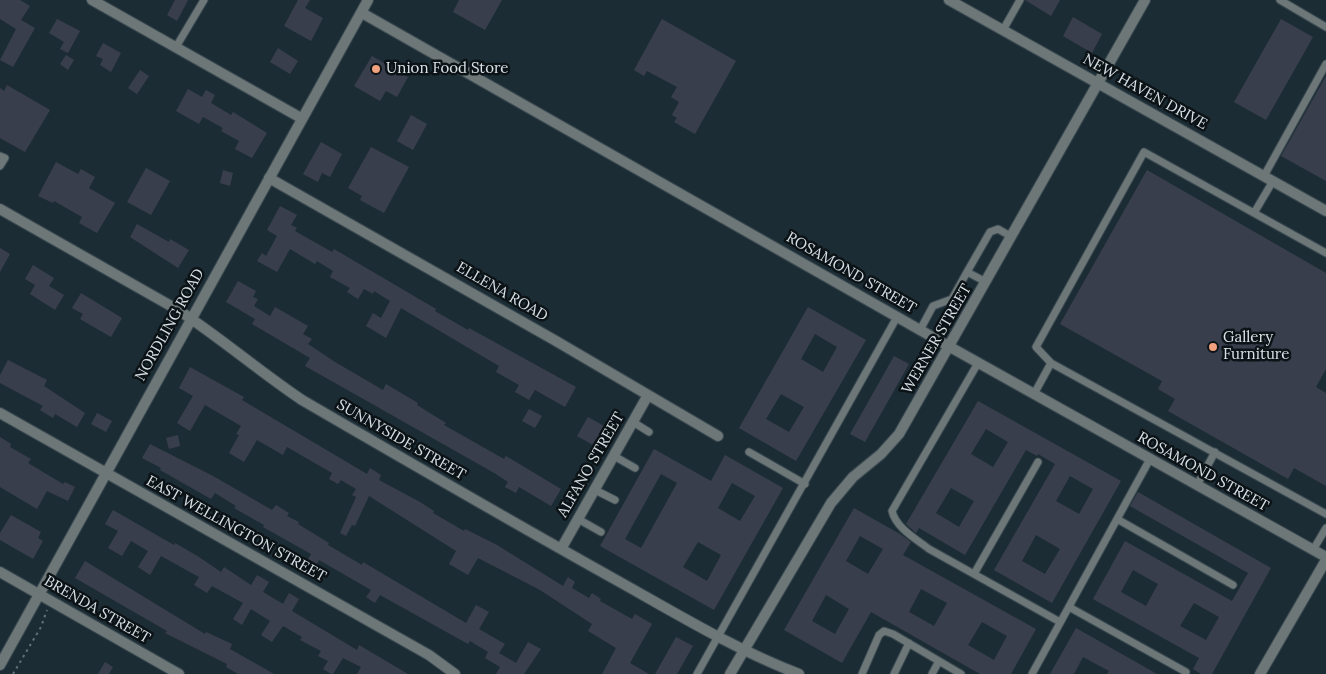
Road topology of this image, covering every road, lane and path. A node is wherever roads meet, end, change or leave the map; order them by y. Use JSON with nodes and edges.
{"nodes":[{"id":1,"x":92,"y":0,"type":"edge"},
{"id":2,"x":204,"y":0,"type":"edge"},
{"id":3,"x":368,"y":0,"type":"edge"},
{"id":4,"x":949,"y":0,"type":"edge"},
{"id":5,"x":1020,"y":0,"type":"edge"},
{"id":6,"x":1145,"y":0,"type":"edge"},
{"id":7,"x":1280,"y":0,"type":"edge"},
{"id":8,"x":362,"y":13,"type":"junction"},
{"id":9,"x":1326,"y":27,"type":"edge"},
{"id":10,"x":1003,"y":30,"type":"junction"},
{"id":11,"x":176,"y":48,"type":"junction"},
{"id":12,"x":1326,"y":64,"type":"edge"},
{"id":13,"x":1098,"y":83,"type":"junction"},
{"id":14,"x":301,"y":118,"type":"junction"},
{"id":15,"x":0,"y":156,"type":"edge"},
{"id":16,"x":0,"y":166,"type":"edge"},
{"id":17,"x":269,"y":178,"type":"junction"},
{"id":18,"x":1269,"y":179,"type":"junction"},
{"id":19,"x":0,"y":209,"type":"edge"},
{"id":20,"x":1326,"y":210,"type":"edge"},
{"id":21,"x":1254,"y":213,"type":"junction"},
{"id":22,"x":1012,"y":237,"type":"junction"},
{"id":23,"x":1326,"y":253,"type":"edge"},
{"id":24,"x":967,"y":272,"type":"junction"},
{"id":25,"x":986,"y":282,"type":"junction"},
{"id":26,"x":897,"y":317,"type":"junction"},
{"id":27,"x":190,"y":318,"type":"junction"},
{"id":28,"x":920,"y":330,"type":"junction"},
{"id":29,"x":950,"y":347,"type":"junction"},
{"id":30,"x":978,"y":363,"type":"junction"},
{"id":31,"x":1051,"y":363,"type":"junction"},
{"id":32,"x":1034,"y":394,"type":"junction"},
{"id":33,"x":648,"y":395,"type":"junction"},
{"id":34,"x":0,"y":413,"type":"edge"},
{"id":35,"x":633,"y":422,"type":"junction"},
{"id":36,"x":649,"y":432,"type":"dead end"},
{"id":37,"x":718,"y":436,"type":"dead end"},
{"id":38,"x":749,"y":452,"type":"dead end"},
{"id":39,"x":1214,"y":452,"type":"junction"},
{"id":40,"x":614,"y":456,"type":"junction"},
{"id":41,"x":1150,"y":459,"type":"junction"},
{"id":42,"x":1038,"y":462,"type":"dead end"},
{"id":43,"x":635,"y":468,"type":"dead end"},
{"id":44,"x":105,"y":473,"type":"junction"},
{"id":45,"x":805,"y":484,"type":"junction"},
{"id":46,"x":1197,"y":485,"type":"junction"},
{"id":47,"x":595,"y":490,"type":"junction"},
{"id":48,"x":615,"y":500,"type":"dead end"},
{"id":49,"x":1326,"y":514,"type":"edge"},
{"id":50,"x":578,"y":519,"type":"junction"},
{"id":51,"x":1117,"y":519,"type":"junction"},
{"id":52,"x":1326,"y":528,"type":"edge"},
{"id":53,"x":601,"y":532,"type":"dead end"},
{"id":54,"x":561,"y":550,"type":"junction"},
{"id":55,"x":1313,"y":550,"type":"junction"},
{"id":56,"x":1326,"y":558,"type":"edge"},
{"id":57,"x":0,"y":572,"type":"edge"},
{"id":58,"x":974,"y":574,"type":"junction"},
{"id":59,"x":1233,"y":585,"type":"dead end"},
{"id":60,"x":40,"y":594,"type":"junction"},
{"id":61,"x":48,"y":605,"type":"dead end"},
{"id":62,"x":1069,"y":607,"type":"junction"},
{"id":63,"x":1060,"y":622,"type":"junction"},
{"id":64,"x":720,"y":638,"type":"junction"},
{"id":65,"x":909,"y":643,"type":"junction"},
{"id":66,"x":743,"y":650,"type":"junction"},
{"id":67,"x":939,"y":661,"type":"junction"},
{"id":68,"x":0,"y":665,"type":"edge"},
{"id":69,"x":1186,"y":672,"type":"dead end"},
{"id":70,"x":13,"y":674,"type":"edge"},
{"id":71,"x":179,"y":674,"type":"edge"},
{"id":72,"x":456,"y":674,"type":"edge"},
{"id":73,"x":697,"y":674,"type":"edge"},
{"id":74,"x":730,"y":674,"type":"edge"},
{"id":75,"x":800,"y":674,"type":"edge"},
{"id":76,"x":862,"y":674,"type":"edge"},
{"id":77,"x":894,"y":674,"type":"edge"},
{"id":78,"x":932,"y":674,"type":"edge"},
{"id":79,"x":960,"y":674,"type":"edge"},
{"id":80,"x":1032,"y":674,"type":"edge"},
{"id":81,"x":1260,"y":674,"type":"edge"}],
"edges":[{"from":1,"to":11,"type":"street"},
{"from":2,"to":11,"type":"lane"},
{"from":3,"to":8,"type":"street","name":"NORDLING ROAD"},
{"from":4,"to":10,"type":"street","name":"NEW HAVEN DRIVE"},
{"from":5,"to":10,"type":"lane"},
{"from":6,"to":13,"type":"street","name":"WERNER STREET"},
{"from":7,"to":9,"type":"lane"},
{"from":8,"to":14,"type":"street","name":"NORDLING ROAD"},
{"from":8,"to":26,"type":"street","name":"ROSAMOND STREET"},
{"from":10,"to":13,"type":"street","name":"NEW HAVEN DRIVE"},
{"from":11,"to":14,"type":"street"},
{"from":12,"to":18,"type":"lane"},
{"from":13,"to":18,"type":"street","name":"NEW HAVEN DRIVE"},
{"from":13,"to":22,"type":"street","name":"WERNER STREET"},
{"from":14,"to":17,"type":"street","name":"NORDLING ROAD"},
{"from":15,"to":16,"type":"lane"},
{"from":17,"to":27,"type":"street","name":"NORDLING ROAD"},
{"from":17,"to":33,"type":"street","name":"ELLENA ROAD"},
{"from":18,"to":20,"type":"street","name":"NEW HAVEN DRIVE"},
{"from":18,"to":21,"type":"lane"},
{"from":19,"to":27,"type":"street","name":"SUNNYSIDE STREET"},
{"from":21,"to":23,"type":"lane"},
{"from":21,"to":31,"type":"lane"},
{"from":22,"to":24,"type":"lane"},
{"from":22,"to":25,"type":"street","name":"WERNER STREET"},
{"from":24,"to":25,"type":"lane"},
{"from":24,"to":28,"type":"lane"},
{"from":25,"to":29,"type":"street","name":"WERNER STREET"},
{"from":26,"to":28,"type":"street","name":"ROSAMOND STREET"},
{"from":26,"to":45,"type":"lane"},
{"from":27,"to":44,"type":"street","name":"NORDLING ROAD"},
{"from":27,"to":54,"type":"street","name":"SUNNYSIDE STREET"},
{"from":28,"to":29,"type":"street","name":"ROSAMOND STREET"},
{"from":29,"to":30,"type":"street","name":"ROSAMOND STREET"},
{"from":29,"to":66,"type":"street","name":"WERNER STREET"},
{"from":30,"to":32,"type":"street","name":"ROSAMOND STREET"},
{"from":30,"to":58,"type":"lane"},
{"from":31,"to":32,"type":"lane"},
{"from":31,"to":39,"type":"lane"},
{"from":32,"to":41,"type":"street","name":"ROSAMOND STREET"},
{"from":33,"to":35,"type":"street","name":"ALFANO STREET"},
{"from":33,"to":37,"type":"street","name":"ELLENA ROAD"},
{"from":34,"to":44,"type":"street","name":"EAST WELLINGTON STREET"},
{"from":35,"to":36,"type":"lane"},
{"from":35,"to":40,"type":"street","name":"ALFANO STREET"},
{"from":38,"to":45,"type":"lane"},
{"from":39,"to":46,"type":"lane"},
{"from":39,"to":49,"type":"lane"},
{"from":40,"to":43,"type":"lane"},
{"from":40,"to":47,"type":"street","name":"ALFANO STREET"},
{"from":41,"to":46,"type":"street","name":"ROSAMOND STREET"},
{"from":41,"to":51,"type":"lane"},
{"from":42,"to":58,"type":"lane"},
{"from":44,"to":60,"type":"street","name":"NORDLING ROAD"},
{"from":44,"to":72,"type":"street","name":"EAST WELLINGTON STREET"},
{"from":45,"to":64,"type":"lane"},
{"from":46,"to":55,"type":"street","name":"ROSAMOND STREET"},
{"from":47,"to":48,"type":"lane"},
{"from":47,"to":50,"type":"street","name":"ALFANO STREET"},
{"from":50,"to":53,"type":"lane"},
{"from":50,"to":54,"type":"street","name":"ALFANO STREET"},
{"from":51,"to":59,"type":"lane"},
{"from":51,"to":62,"type":"lane"},
{"from":52,"to":55,"type":"lane"},
{"from":54,"to":64,"type":"street","name":"SUNNYSIDE STREET"},
{"from":55,"to":56,"type":"street","name":"ROSAMOND STREET"},
{"from":56,"to":81,"type":"street"},
{"from":57,"to":60,"type":"street","name":"BRENDA STREET"},
{"from":58,"to":63,"type":"lane"},
{"from":60,"to":68,"type":"street","name":"NORDLING ROAD"},
{"from":60,"to":71,"type":"street","name":"BRENDA STREET"},
{"from":61,"to":70,"type":"path"},
{"from":62,"to":63,"type":"lane"},
{"from":62,"to":69,"type":"lane"},
{"from":63,"to":80,"type":"lane"},
{"from":64,"to":66,"type":"street","name":"SUNNYSIDE STREET"},
{"from":64,"to":73,"type":"lane"},
{"from":65,"to":67,"type":"lane"},
{"from":65,"to":76,"type":"lane"},
{"from":65,"to":77,"type":"lane"},
{"from":66,"to":74,"type":"street","name":"WERNER STREET"},
{"from":66,"to":75,"type":"street","name":"SUNNYSIDE STREET"},
{"from":67,"to":78,"type":"lane"},
{"from":67,"to":79,"type":"lane"}]}
